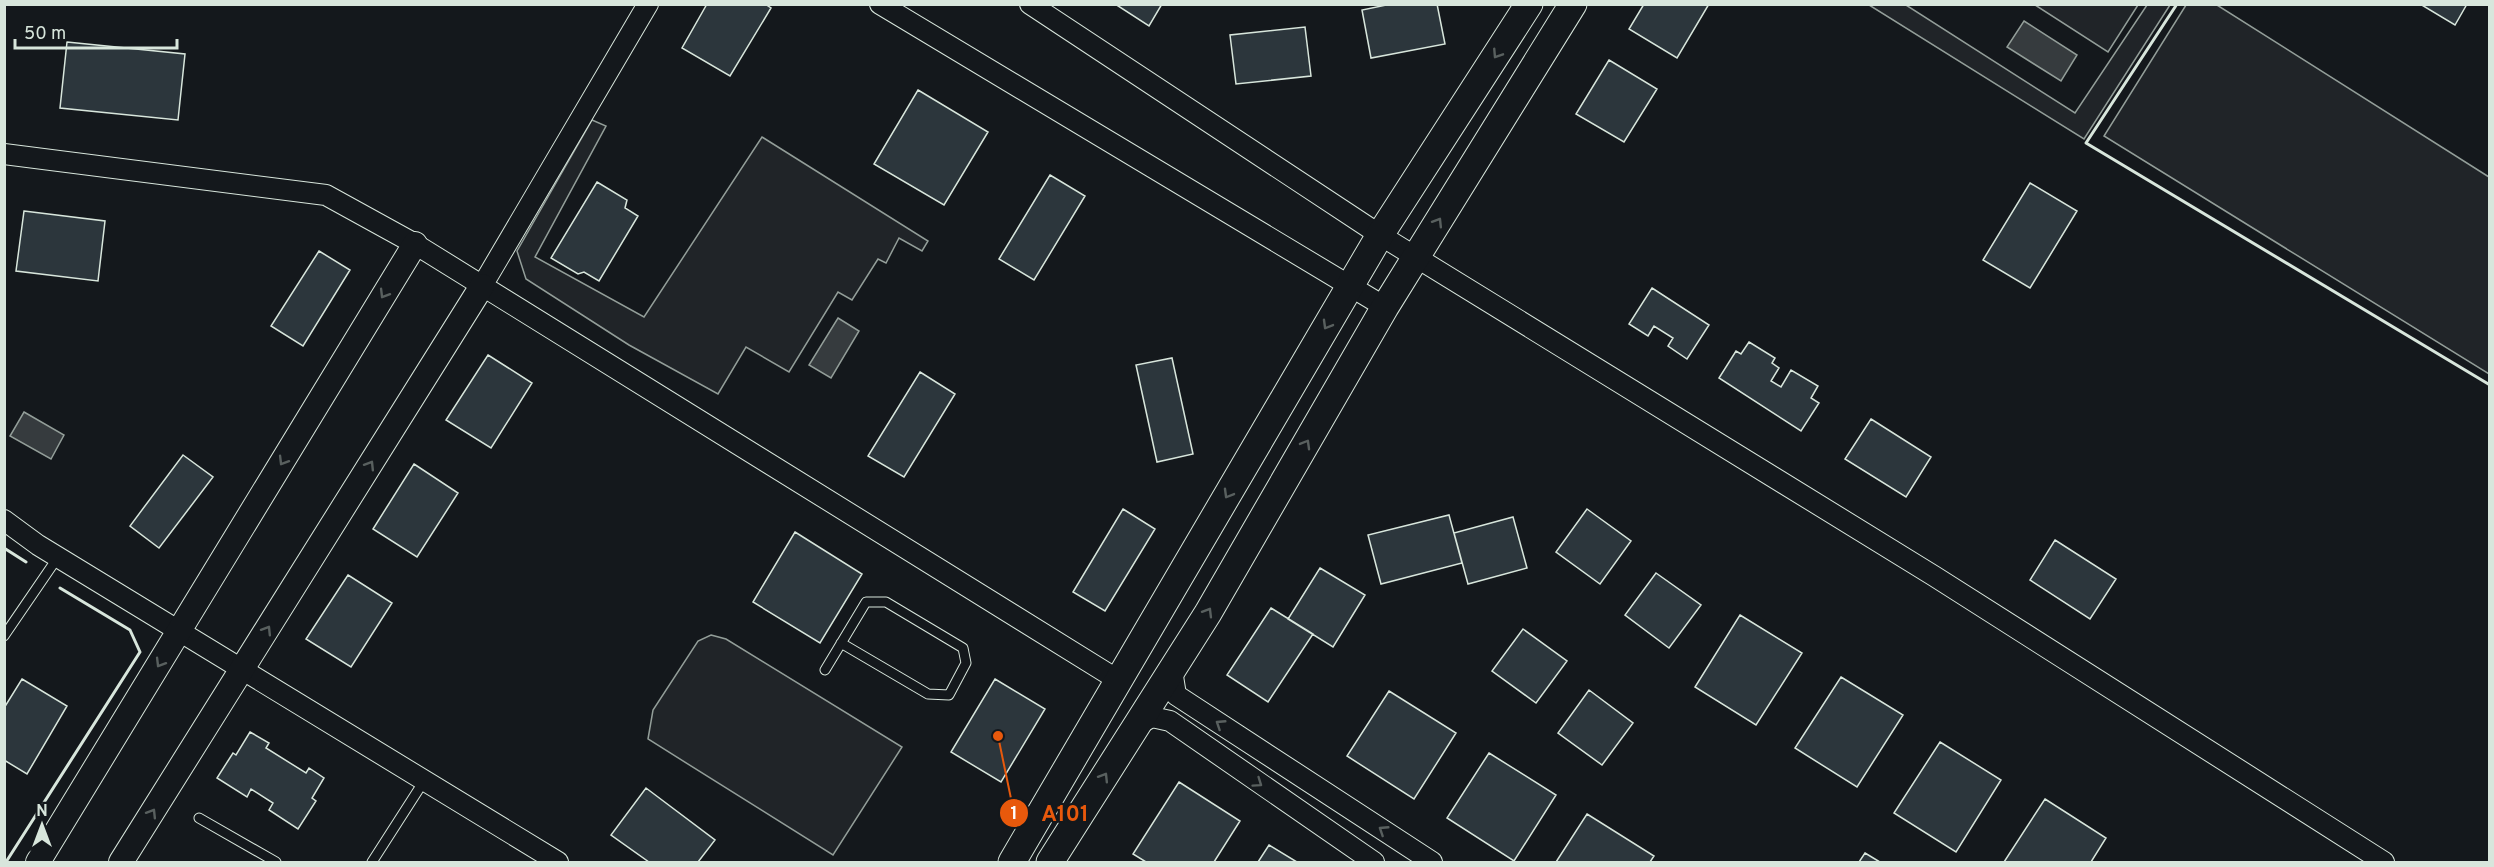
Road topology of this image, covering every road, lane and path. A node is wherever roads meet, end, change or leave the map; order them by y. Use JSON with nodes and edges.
{"nodes":[{"id":1,"x":648,"y":4,"type":"edge"},
{"id":2,"x":880,"y":4,"type":"edge"},
{"id":3,"x":1030,"y":4,"type":"edge"},
{"id":4,"x":1529,"y":4,"type":"edge"},
{"id":5,"x":1573,"y":4,"type":"edge"},
{"id":6,"x":4,"y":154,"type":"edge"},
{"id":7,"x":1380,"y":235,"type":"junction"},
{"id":8,"x":415,"y":244,"type":"junction"},
{"id":9,"x":1417,"y":256,"type":"junction"},
{"id":10,"x":482,"y":286,"type":"junction"},
{"id":11,"x":1350,"y":286,"type":"junction"},
{"id":12,"x":1385,"y":307,"type":"junction"},
{"id":13,"x":4,"y":520,"type":"edge"},
{"id":14,"x":58,"y":557,"type":"junction"},
{"id":15,"x":179,"y":632,"type":"junction"},
{"id":16,"x":4,"y":636,"type":"edge"},
{"id":17,"x":841,"y":643,"type":"junction"},
{"id":18,"x":242,"y":670,"type":"junction"},
{"id":19,"x":825,"y":670,"type":"dead end"},
{"id":20,"x":1172,"y":670,"type":"junction"},
{"id":21,"x":1119,"y":680,"type":"junction"},
{"id":22,"x":1137,"y":725,"type":"junction"},
{"id":23,"x":424,"y":781,"type":"junction"},
{"id":24,"x":198,"y":818,"type":"dead end"},
{"id":25,"x":38,"y":862,"type":"edge"},
{"id":26,"x":121,"y":862,"type":"edge"},
{"id":27,"x":276,"y":862,"type":"edge"},
{"id":28,"x":372,"y":862,"type":"edge"},
{"id":29,"x":558,"y":862,"type":"edge"},
{"id":30,"x":1012,"y":862,"type":"edge"},
{"id":31,"x":1050,"y":862,"type":"edge"},
{"id":32,"x":1374,"y":862,"type":"edge"},
{"id":33,"x":1432,"y":862,"type":"edge"},
{"id":34,"x":2384,"y":862,"type":"edge"}],
"edges":[{"from":1,"to":10,"type":"street"},
{"from":2,"to":11,"type":"street"},
{"from":3,"to":7,"type":"street"},
{"from":4,"to":7,"type":"main road","one_way":true},
{"from":9,"to":5,"type":"main road","one_way":true},
{"from":6,"to":8,"type":"street"},
{"from":7,"to":9,"type":"street"},
{"from":7,"to":11,"type":"main road"},
{"from":8,"to":10,"type":"street"},
{"from":8,"to":15,"type":"street","one_way":true},
{"from":9,"to":12,"type":"main road"},
{"from":9,"to":34,"type":"street"},
{"from":18,"to":10,"type":"street","one_way":true},
{"from":10,"to":21,"type":"street"},
{"from":11,"to":12,"type":"street"},
{"from":11,"to":21,"type":"main road","one_way":true},
{"from":20,"to":12,"type":"main road","one_way":true},
{"from":13,"to":14,"type":"street"},
{"from":14,"to":15,"type":"street"},
{"from":14,"to":16,"type":"lane"},
{"from":15,"to":18,"type":"street"},
{"from":15,"to":25,"type":"street","one_way":true},
{"from":17,"to":17,"type":"lane"},
{"from":17,"to":19,"type":"lane"},
{"from":18,"to":23,"type":"street"},
{"from":26,"to":18,"type":"street","one_way":true},
{"from":20,"to":22,"type":"main road"},
{"from":33,"to":20,"type":"street","one_way":true},
{"from":21,"to":30,"type":"main road"},
{"from":31,"to":22,"type":"main road","one_way":true},
{"from":22,"to":32,"type":"street","one_way":true},
{"from":23,"to":28,"type":"lane"},
{"from":23,"to":29,"type":"street"},
{"from":24,"to":27,"type":"lane"}]}
